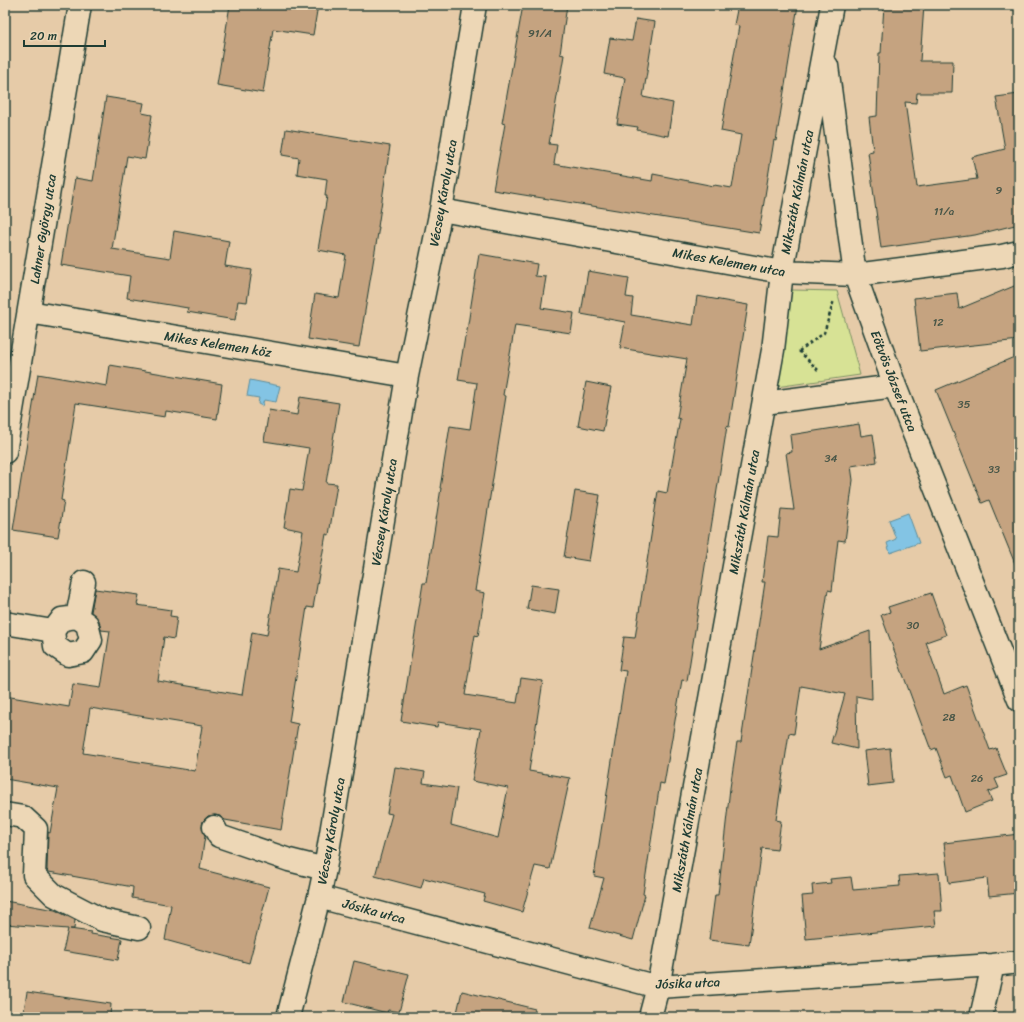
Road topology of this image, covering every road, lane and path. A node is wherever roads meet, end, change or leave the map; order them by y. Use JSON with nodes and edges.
{"nodes":[{"id":1,"x":80,"y":5,"type":"edge"},
{"id":2,"x":475,"y":5,"type":"edge"},
{"id":3,"x":832,"y":5,"type":"edge"},
{"id":4,"x":824,"y":47,"type":"junction"},
{"id":5,"x":441,"y":210,"type":"junction"},
{"id":6,"x":1019,"y":252,"type":"edge"},
{"id":7,"x":782,"y":272,"type":"junction"},
{"id":8,"x":849,"y":275,"type":"junction"},
{"id":9,"x":29,"y":312,"type":"junction"},
{"id":10,"x":774,"y":350,"type":"junction"},
{"id":11,"x":799,"y":351,"type":"junction"},
{"id":12,"x":407,"y":376,"type":"junction"},
{"id":13,"x":895,"y":386,"type":"junction"},
{"id":14,"x":841,"y":393,"type":"junction"},
{"id":15,"x":764,"y":403,"type":"junction"},
{"id":16,"x":5,"y":452,"type":"edge"},
{"id":17,"x":84,"y":582,"type":"dead end"},
{"id":18,"x":76,"y":617,"type":"junction"},
{"id":19,"x":5,"y":622,"type":"edge"},
{"id":20,"x":53,"y":631,"type":"junction"},
{"id":21,"x":1019,"y":700,"type":"edge"},
{"id":22,"x":5,"y":814,"type":"edge"},
{"id":23,"x":214,"y":828,"type":"dead end"},
{"id":24,"x":325,"y":869,"type":"junction"},
{"id":25,"x":319,"y":897,"type":"junction"},
{"id":26,"x":139,"y":928,"type":"dead end"},
{"id":27,"x":1019,"y":962,"type":"edge"},
{"id":28,"x":993,"y":965,"type":"junction"},
{"id":29,"x":658,"y":986,"type":"junction"},
{"id":30,"x":288,"y":1017,"type":"edge"},
{"id":31,"x":650,"y":1017,"type":"edge"},
{"id":32,"x":981,"y":1017,"type":"edge"}],
"edges":[{"from":1,"to":9,"type":"street","name":"Lahner György utca"},
{"from":2,"to":5,"type":"street","name":"Vécsey Károly utca"},
{"from":3,"to":4,"type":"street","name":"Mikszáth Kálmán utca"},
{"from":4,"to":7,"type":"street","name":"Mikszáth Kálmán utca"},
{"from":4,"to":8,"type":"street","name":"Eötvös József utca"},
{"from":5,"to":7,"type":"street","name":"Mikes Kelemen utca"},
{"from":5,"to":12,"type":"street","name":"Vécsey Károly utca"},
{"from":6,"to":8,"type":"street","name":"Mikes Kelemen utca"},
{"from":7,"to":8,"type":"street","name":"Mikes Kelemen utca"},
{"from":7,"to":10,"type":"street","name":"Mikszáth Kálmán utca"},
{"from":8,"to":11,"type":"path"},
{"from":8,"to":13,"type":"street","name":"Eötvös József utca"},
{"from":9,"to":12,"type":"street","name":"Mikes Kelemen köz"},
{"from":9,"to":16,"type":"street","name":"Lahner György utca"},
{"from":10,"to":11,"type":"path"},
{"from":10,"to":15,"type":"street","name":"Mikszáth Kálmán utca"},
{"from":11,"to":14,"type":"path"},
{"from":12,"to":24,"type":"street","name":"Vécsey Károly utca"},
{"from":13,"to":14,"type":"street"},
{"from":13,"to":21,"type":"street","name":"Eötvös József utca"},
{"from":14,"to":15,"type":"street"},
{"from":15,"to":29,"type":"street","name":"Mikszáth Kálmán utca"},
{"from":17,"to":18,"type":"street"},
{"from":18,"to":20,"type":"street"},
{"from":18,"to":20,"type":"street"},
{"from":19,"to":20,"type":"street"},
{"from":22,"to":26,"type":"street"},
{"from":23,"to":24,"type":"street"},
{"from":24,"to":25,"type":"street","name":"Vécsey Károly utca"},
{"from":25,"to":29,"type":"street","name":"Jósika utca"},
{"from":25,"to":30,"type":"street","name":"Vécsey Károly utca"},
{"from":27,"to":28,"type":"street","name":"Jósika utca"},
{"from":28,"to":29,"type":"street","name":"Jósika utca"},
{"from":28,"to":32,"type":"street"},
{"from":29,"to":31,"type":"street","name":"Mikszáth Kálmán utca"}]}
